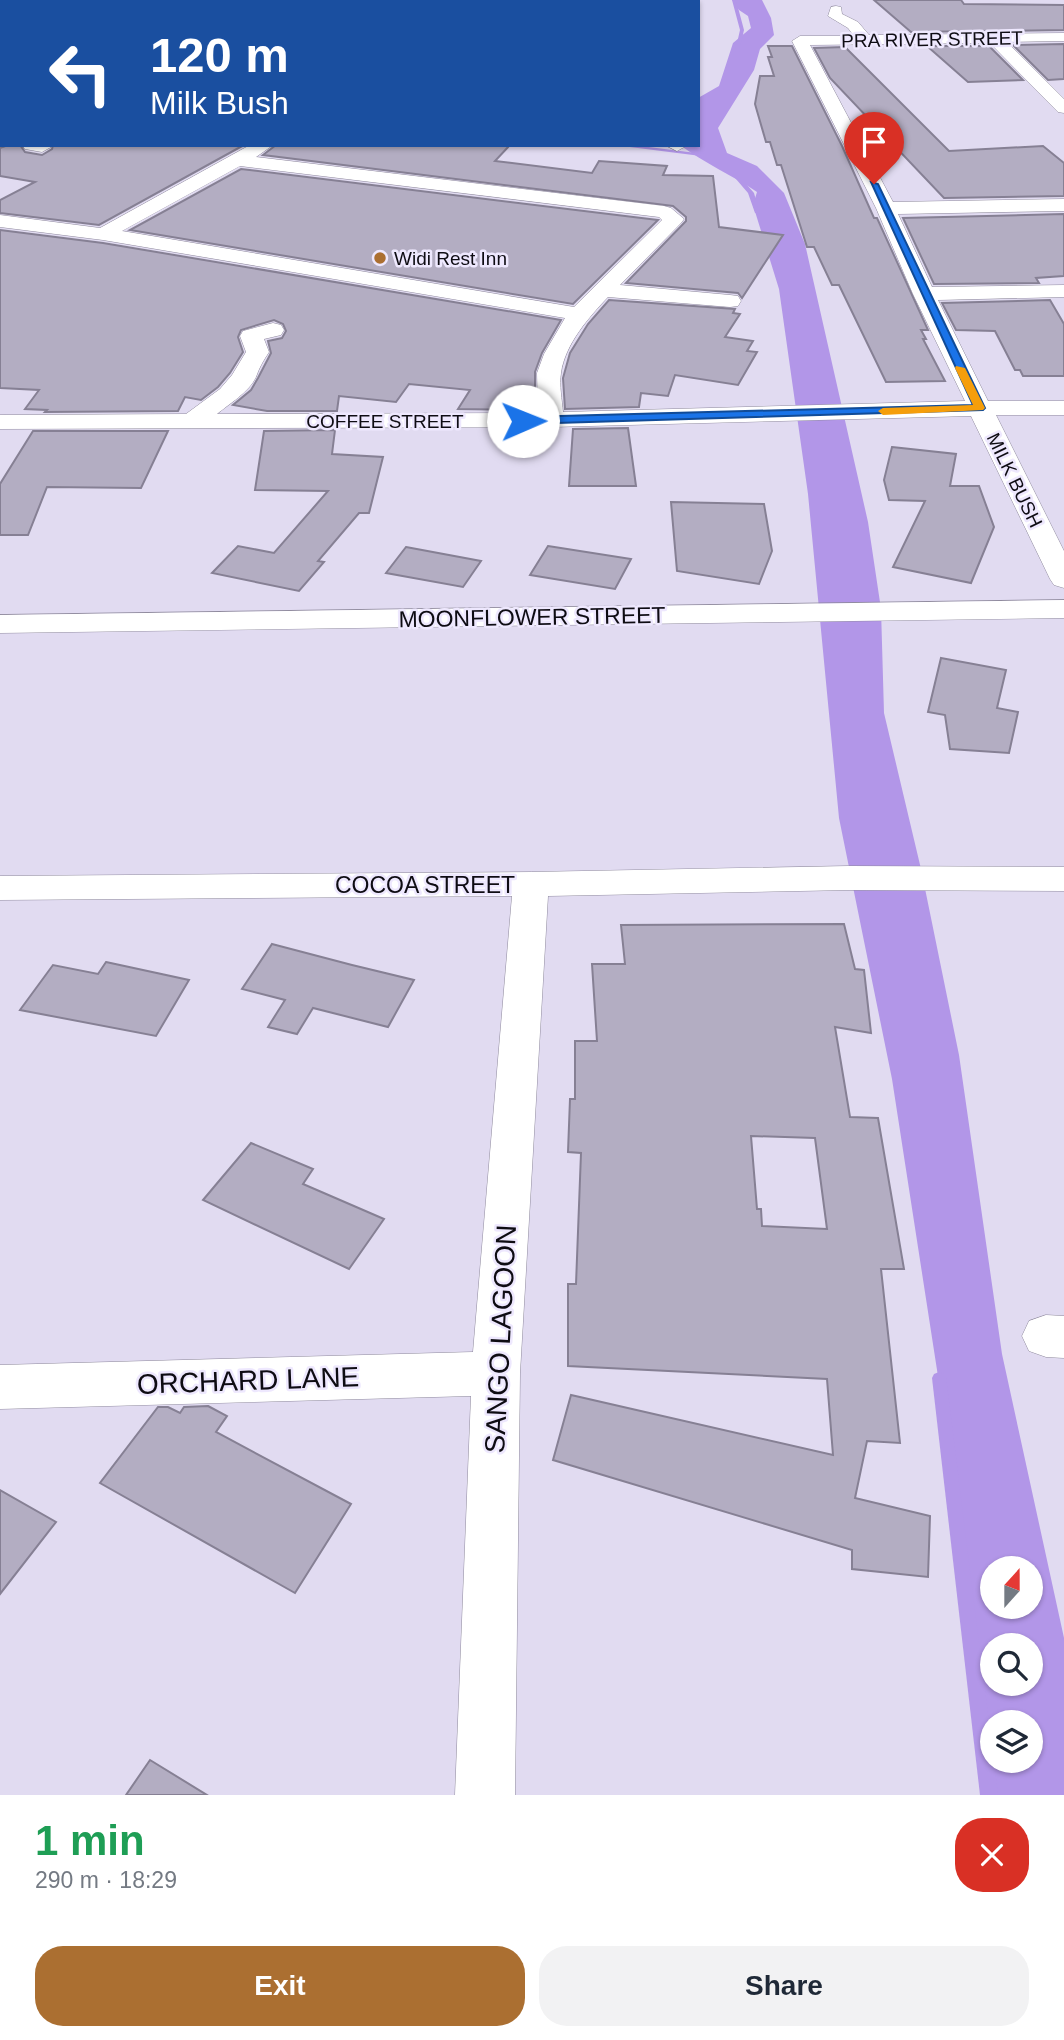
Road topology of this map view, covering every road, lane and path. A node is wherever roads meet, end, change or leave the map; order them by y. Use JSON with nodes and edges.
{"nodes":[{"id":1,"x":836,"y":10,"type":"dead end"},
{"id":2,"x":1064,"y":37,"type":"edge"},
{"id":3,"x":994,"y":38,"type":"junction"},
{"id":4,"x":865,"y":40,"type":"junction"},
{"id":5,"x":800,"y":41,"type":"joint"},
{"id":6,"x":1064,"y":108,"type":"edge"},
{"id":7,"x":261,"y":147,"type":"edge"},
{"id":8,"x":375,"y":159,"type":"dead end"},
{"id":9,"x":239,"y":160,"type":"junction"},
{"id":10,"x":353,"y":174,"type":"junction"},
{"id":11,"x":1064,"y":205,"type":"edge"},
{"id":12,"x":886,"y":208,"type":"junction"},
{"id":13,"x":0,"y":221,"type":"edge"},
{"id":14,"x":103,"y":234,"type":"junction"},
{"id":15,"x":603,"y":290,"type":"junction"},
{"id":16,"x":1064,"y":291,"type":"edge"},
{"id":17,"x":924,"y":294,"type":"junction"},
{"id":18,"x":730,"y":301,"type":"dead end"},
{"id":19,"x":579,"y":314,"type":"junction"},
{"id":20,"x":274,"y":330,"type":"dead end"},
{"id":21,"x":979,"y":408,"type":"junction"},
{"id":22,"x":1064,"y":408,"type":"edge"},
{"id":23,"x":551,"y":420,"type":"junction"},
{"id":24,"x":0,"y":422,"type":"edge"},
{"id":25,"x":191,"y":422,"type":"junction"},
{"id":26,"x":1064,"y":579,"type":"edge"},
{"id":27,"x":1064,"y":609,"type":"edge"},
{"id":28,"x":0,"y":624,"type":"edge"},
{"id":29,"x":1064,"y":879,"type":"edge"},
{"id":30,"x":531,"y":884,"type":"junction"},
{"id":31,"x":0,"y":888,"type":"edge"},
{"id":32,"x":496,"y":1373,"type":"junction"},
{"id":33,"x":0,"y":1387,"type":"edge"},
{"id":34,"x":485,"y":1795,"type":"edge"}],
"edges":[{"from":1,"to":4,"type":"street"},
{"from":2,"to":3,"type":"street","name":"PRA RIVER STREET"},
{"from":3,"to":4,"type":"street","name":"PRA RIVER STREET"},
{"from":3,"to":6,"type":"street"},
{"from":4,"to":5,"type":"street","name":"PRA RIVER STREET"},
{"from":5,"to":12,"type":"street","name":"MILK BUSH"},
{"from":7,"to":9,"type":"street"},
{"from":8,"to":10,"type":"street"},
{"from":9,"to":10,"type":"street"},
{"from":9,"to":14,"type":"street"},
{"from":10,"to":15,"type":"street"},
{"from":11,"to":12,"type":"street"},
{"from":12,"to":17,"type":"street","name":"MILK BUSH"},
{"from":13,"to":14,"type":"street"},
{"from":14,"to":19,"type":"street"},
{"from":15,"to":18,"type":"street"},
{"from":15,"to":19,"type":"street"},
{"from":16,"to":17,"type":"street"},
{"from":17,"to":21,"type":"street","name":"MILK BUSH"},
{"from":19,"to":23,"type":"street"},
{"from":20,"to":25,"type":"street"},
{"from":21,"to":22,"type":"street","name":"COFFEE STREET"},
{"from":21,"to":23,"type":"street","name":"COFFEE STREET"},
{"from":21,"to":26,"type":"street","name":"MILK BUSH"},
{"from":23,"to":25,"type":"street","name":"COFFEE STREET"},
{"from":24,"to":25,"type":"street","name":"COFFEE STREET"},
{"from":27,"to":28,"type":"street","name":"MOONFLOWER STREET"},
{"from":29,"to":30,"type":"street","name":"COCOA STREET"},
{"from":30,"to":31,"type":"street","name":"COCOA STREET"},
{"from":30,"to":32,"type":"street","name":"SANGO LAGOON"},
{"from":32,"to":33,"type":"street","name":"ORCHARD LANE"},
{"from":32,"to":34,"type":"street","name":"SANGO LAGOON"}]}
